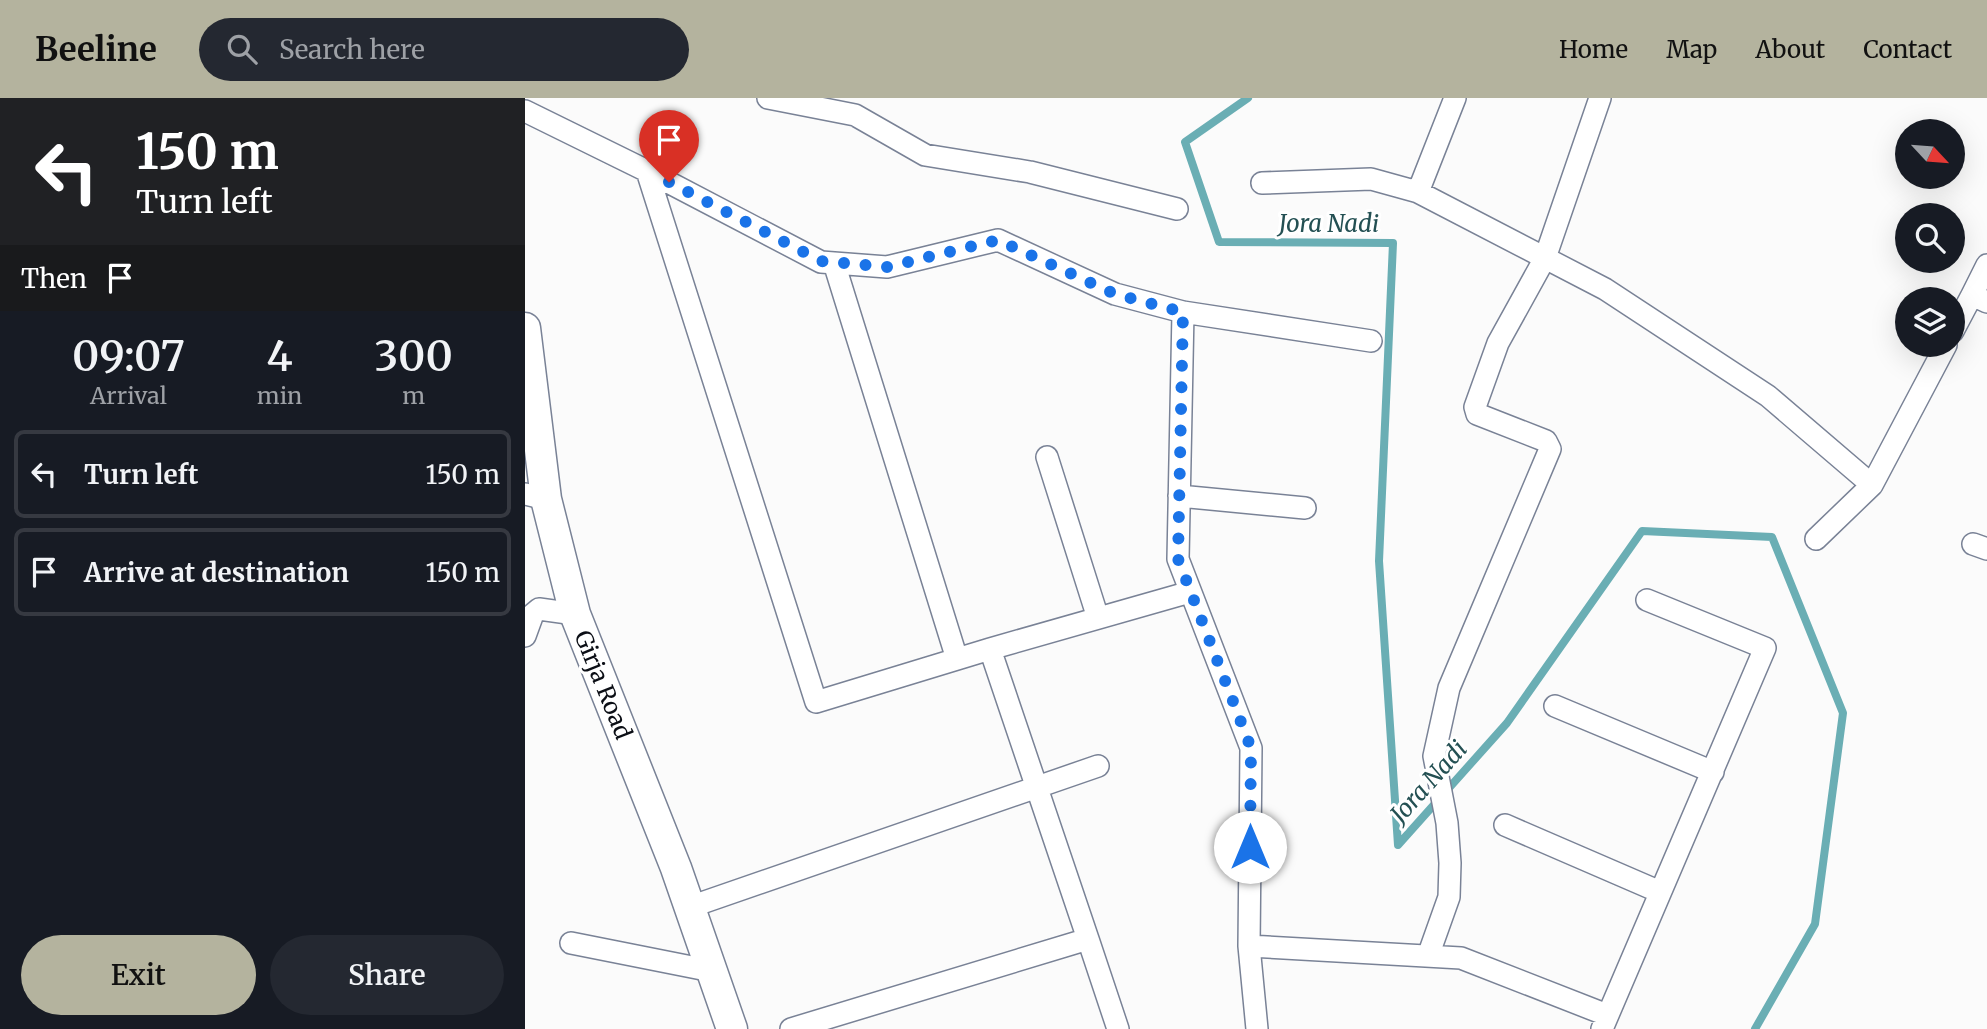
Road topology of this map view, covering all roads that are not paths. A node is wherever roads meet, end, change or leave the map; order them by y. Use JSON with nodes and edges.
{"nodes":[{"id":1,"x":768,"y":98,"type":"edge"},
{"id":2,"x":1455,"y":98,"type":"edge"},
{"id":3,"x":1600,"y":98,"type":"edge"},
{"id":4,"x":525,"y":111,"type":"edge"},
{"id":5,"x":647,"y":170,"type":"junction"},
{"id":6,"x":1262,"y":183,"type":"dead end"},
{"id":7,"x":1418,"y":192,"type":"junction"},
{"id":8,"x":1177,"y":209,"type":"dead end"},
{"id":9,"x":1545,"y":258,"type":"junction"},
{"id":10,"x":834,"y":263,"type":"junction"},
{"id":11,"x":1987,"y":265,"type":"edge"},
{"id":12,"x":1980,"y":299,"type":"edge"},
{"id":13,"x":1183,"y":312,"type":"junction"},
{"id":14,"x":1965,"y":317,"type":"edge"},
{"id":15,"x":525,"y":327,"type":"edge"},
{"id":16,"x":1371,"y":341,"type":"dead end"},
{"id":17,"x":1940,"y":357,"type":"edge"},
{"id":18,"x":1047,"y":457,"type":"dead end"},
{"id":19,"x":1872,"y":485,"type":"junction"},
{"id":20,"x":1179,"y":496,"type":"junction"},
{"id":21,"x":535,"y":497,"type":"edge"},
{"id":22,"x":1305,"y":508,"type":"dead end"},
{"id":23,"x":1816,"y":539,"type":"dead end"},
{"id":24,"x":1190,"y":592,"type":"junction"},
{"id":25,"x":1647,"y":600,"type":"dead end"},
{"id":26,"x":575,"y":614,"type":"junction"},
{"id":27,"x":1098,"y":618,"type":"junction"},
{"id":28,"x":525,"y":636,"type":"edge"},
{"id":29,"x":990,"y":649,"type":"junction"},
{"id":30,"x":957,"y":659,"type":"junction"},
{"id":31,"x":1555,"y":706,"type":"dead end"},
{"id":32,"x":1098,"y":766,"type":"dead end"},
{"id":33,"x":1713,"y":772,"type":"junction"},
{"id":34,"x":1037,"y":787,"type":"junction"},
{"id":35,"x":1505,"y":825,"type":"dead end"},
{"id":36,"x":1660,"y":892,"type":"junction"},
{"id":37,"x":690,"y":908,"type":"junction"},
{"id":38,"x":1088,"y":939,"type":"junction"},
{"id":39,"x":571,"y":943,"type":"dead end"},
{"id":40,"x":1249,"y":946,"type":"junction"},
{"id":41,"x":1428,"y":956,"type":"junction"},
{"id":42,"x":712,"y":971,"type":"junction"},
{"id":43,"x":1605,"y":1022,"type":"edge"},
{"id":44,"x":732,"y":1029,"type":"edge"},
{"id":45,"x":791,"y":1029,"type":"edge"},
{"id":46,"x":1118,"y":1029,"type":"edge"},
{"id":47,"x":1257,"y":1029,"type":"edge"}],
"edges":[{"from":1,"to":8,"type":"street"},
{"from":2,"to":7,"type":"street"},
{"from":3,"to":9,"type":"street"},
{"from":4,"to":5,"type":"street"},
{"from":5,"to":10,"type":"street"},
{"from":5,"to":30,"type":"street"},
{"from":6,"to":7,"type":"street"},
{"from":7,"to":9,"type":"street"},
{"from":9,"to":19,"type":"street"},
{"from":9,"to":41,"type":"street"},
{"from":10,"to":13,"type":"street"},
{"from":10,"to":30,"type":"street"},
{"from":11,"to":12,"type":"street"},
{"from":12,"to":14,"type":"street"},
{"from":13,"to":16,"type":"street"},
{"from":13,"to":20,"type":"street"},
{"from":15,"to":21,"type":"main road","name":"Girja Road"},
{"from":17,"to":19,"type":"street"},
{"from":18,"to":27,"type":"street"},
{"from":19,"to":23,"type":"street"},
{"from":20,"to":22,"type":"street"},
{"from":20,"to":24,"type":"street"},
{"from":21,"to":26,"type":"main road","name":"Girja Road"},
{"from":24,"to":27,"type":"street"},
{"from":24,"to":40,"type":"street"},
{"from":25,"to":33,"type":"street"},
{"from":26,"to":28,"type":"street"},
{"from":26,"to":37,"type":"main road","name":"Girja Road"},
{"from":27,"to":29,"type":"street"},
{"from":29,"to":30,"type":"street"},
{"from":29,"to":34,"type":"street"},
{"from":31,"to":33,"type":"street"},
{"from":32,"to":34,"type":"street"},
{"from":33,"to":36,"type":"street"},
{"from":34,"to":37,"type":"street"},
{"from":34,"to":38,"type":"street"},
{"from":35,"to":36,"type":"street"},
{"from":36,"to":43,"type":"street"},
{"from":37,"to":42,"type":"main road","name":"Girja Road"},
{"from":38,"to":45,"type":"street"},
{"from":38,"to":46,"type":"street"},
{"from":39,"to":42,"type":"street"},
{"from":40,"to":41,"type":"street"},
{"from":40,"to":47,"type":"street"},
{"from":41,"to":43,"type":"street"},
{"from":42,"to":44,"type":"main road","name":"Girja Road"}]}
